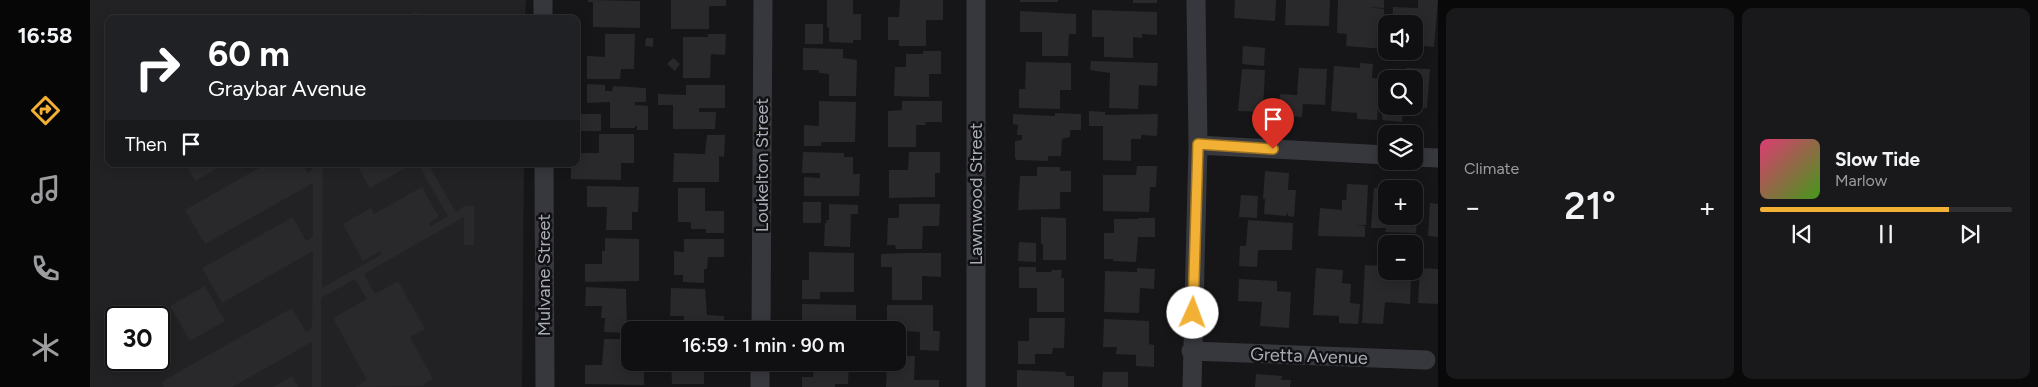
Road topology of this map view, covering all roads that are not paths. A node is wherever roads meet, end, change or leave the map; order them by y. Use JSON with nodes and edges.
{"nodes":[{"id":1,"x":543,"y":0,"type":"edge"},
{"id":2,"x":763,"y":0,"type":"edge"},
{"id":3,"x":976,"y":0,"type":"edge"},
{"id":4,"x":1196,"y":0,"type":"edge"},
{"id":5,"x":544,"y":15,"type":"edge"},
{"id":6,"x":1198,"y":144,"type":"junction"},
{"id":7,"x":1378,"y":155,"type":"edge"},
{"id":8,"x":1423,"y":157,"type":"edge"},
{"id":9,"x":1438,"y":158,"type":"edge"},
{"id":10,"x":544,"y":167,"type":"edge"},
{"id":11,"x":761,"y":321,"type":"edge"},
{"id":12,"x":1192,"y":351,"type":"junction"},
{"id":13,"x":1426,"y":360,"type":"dead end"},
{"id":14,"x":760,"y":371,"type":"edge"},
{"id":15,"x":545,"y":387,"type":"edge"},
{"id":16,"x":760,"y":387,"type":"edge"},
{"id":17,"x":976,"y":387,"type":"edge"},
{"id":18,"x":1192,"y":387,"type":"edge"}],
"edges":[{"from":1,"to":5,"type":"street"},
{"from":2,"to":11,"type":"street","name":"Loukelton Street"},
{"from":3,"to":17,"type":"street","name":"Lawnwood Street"},
{"from":4,"to":6,"type":"street"},
{"from":6,"to":7,"type":"street"},
{"from":6,"to":12,"type":"street"},
{"from":8,"to":9,"type":"street"},
{"from":10,"to":15,"type":"street","name":"Mulvane Street"},
{"from":12,"to":13,"type":"street","name":"Gretta Avenue"},
{"from":12,"to":18,"type":"street"},
{"from":14,"to":16,"type":"street"}]}
